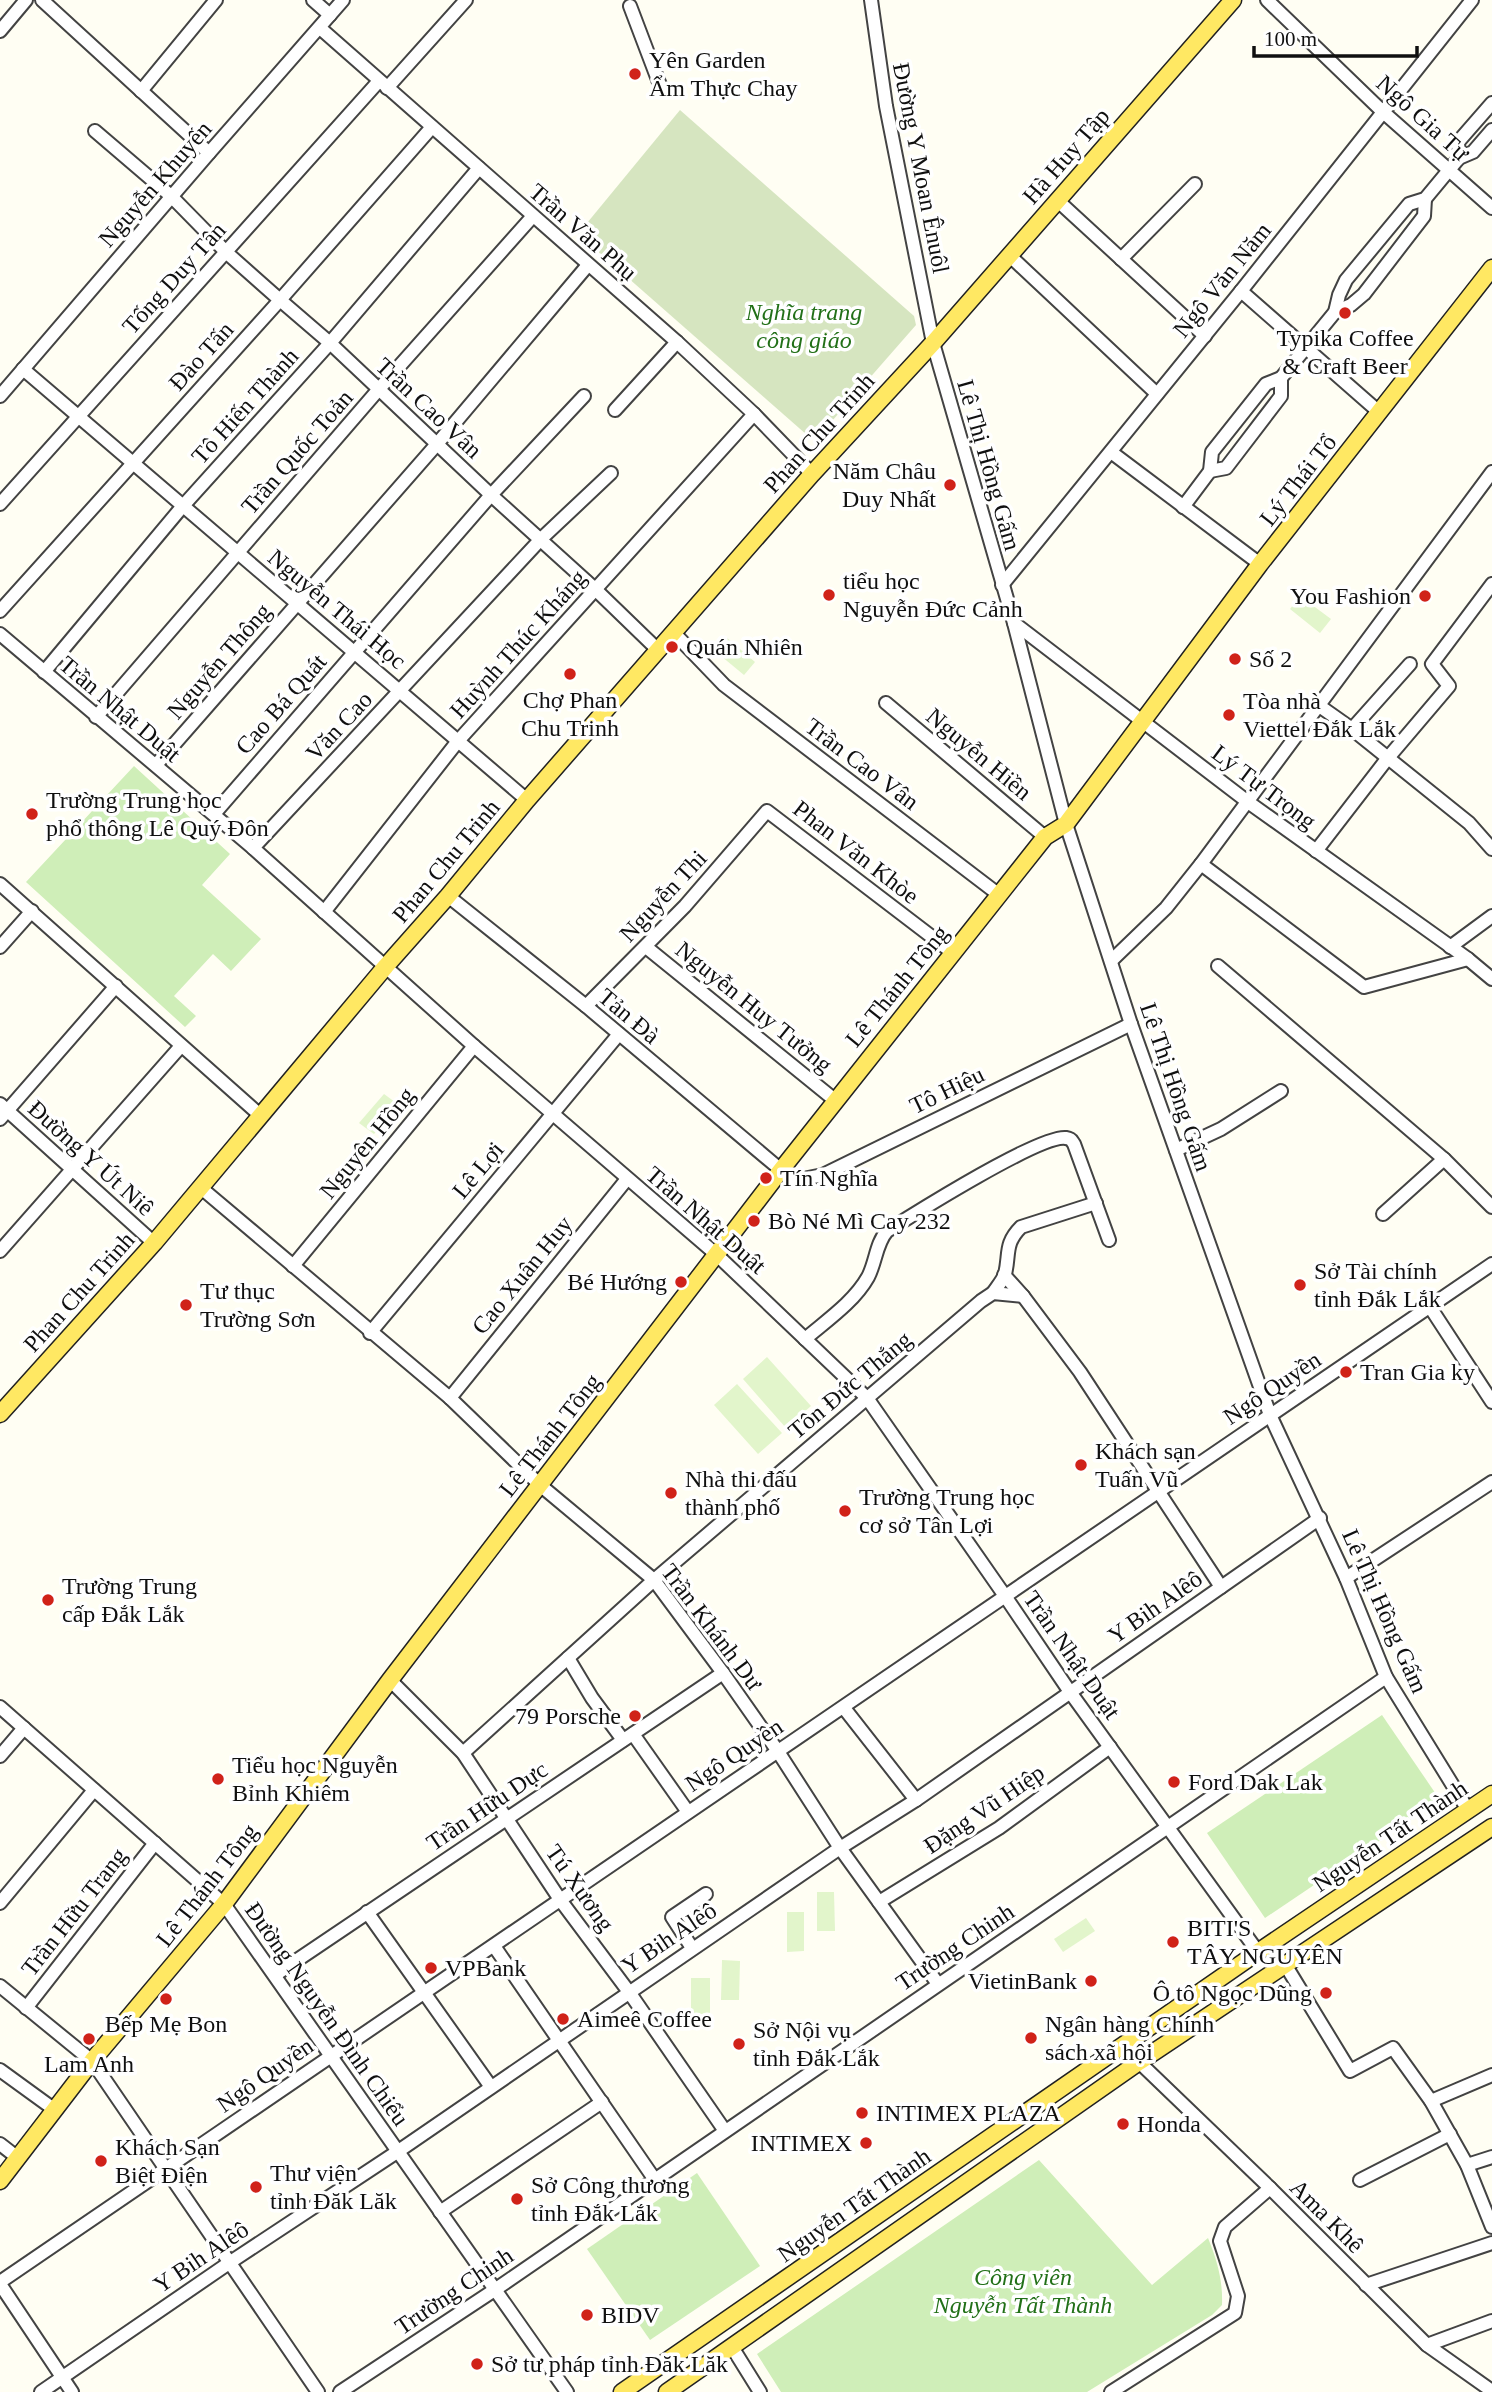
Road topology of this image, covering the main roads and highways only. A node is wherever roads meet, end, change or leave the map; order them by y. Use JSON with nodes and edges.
{"nodes":[{"id":1,"x":1233,"y":0,"type":"edge"},
{"id":2,"x":1492,"y":268,"type":"edge"},
{"id":3,"x":933,"y":342,"type":"joint"},
{"id":4,"x":1144,"y":723,"type":"joint"},
{"id":5,"x":0,"y":1414,"type":"edge"},
{"id":6,"x":1492,"y":1794,"type":"edge"},
{"id":7,"x":1492,"y":1827,"type":"edge"},
{"id":8,"x":1126,"y":2044,"type":"junction"},
{"id":9,"x":1139,"y":2063,"type":"junction"},
{"id":10,"x":0,"y":2181,"type":"edge"},
{"id":11,"x":719,"y":2326,"type":"junction"},
{"id":12,"x":732,"y":2347,"type":"junction"},
{"id":13,"x":622,"y":2392,"type":"edge"},
{"id":14,"x":667,"y":2392,"type":"edge"}],
"edges":[{"from":1,"to":3,"type":"main road","name":"Hà Huy Tập"},
{"from":2,"to":4,"type":"main road","name":"Lý Thái Tổ"},
{"from":3,"to":5,"type":"main road","name":"Phan Chu Trinh"},
{"from":4,"to":10,"type":"main road","name":"Lê Thánh Tông"},
{"from":6,"to":8,"type":"main road","name":"Nguyễn Tất Thành"},
{"from":7,"to":9,"type":"main road","name":"Nguyễn Tất Thành"},
{"from":8,"to":9,"type":"main road"},
{"from":8,"to":11,"type":"main road","name":"Nguyễn Tất Thành"},
{"from":9,"to":12,"type":"main road","name":"Nguyễn Tất Thành"},
{"from":11,"to":12,"type":"main road"},
{"from":11,"to":13,"type":"main road","name":"Nguyễn Tất Thành"},
{"from":12,"to":14,"type":"main road","name":"Nguyễn Tất Thành"}]}
